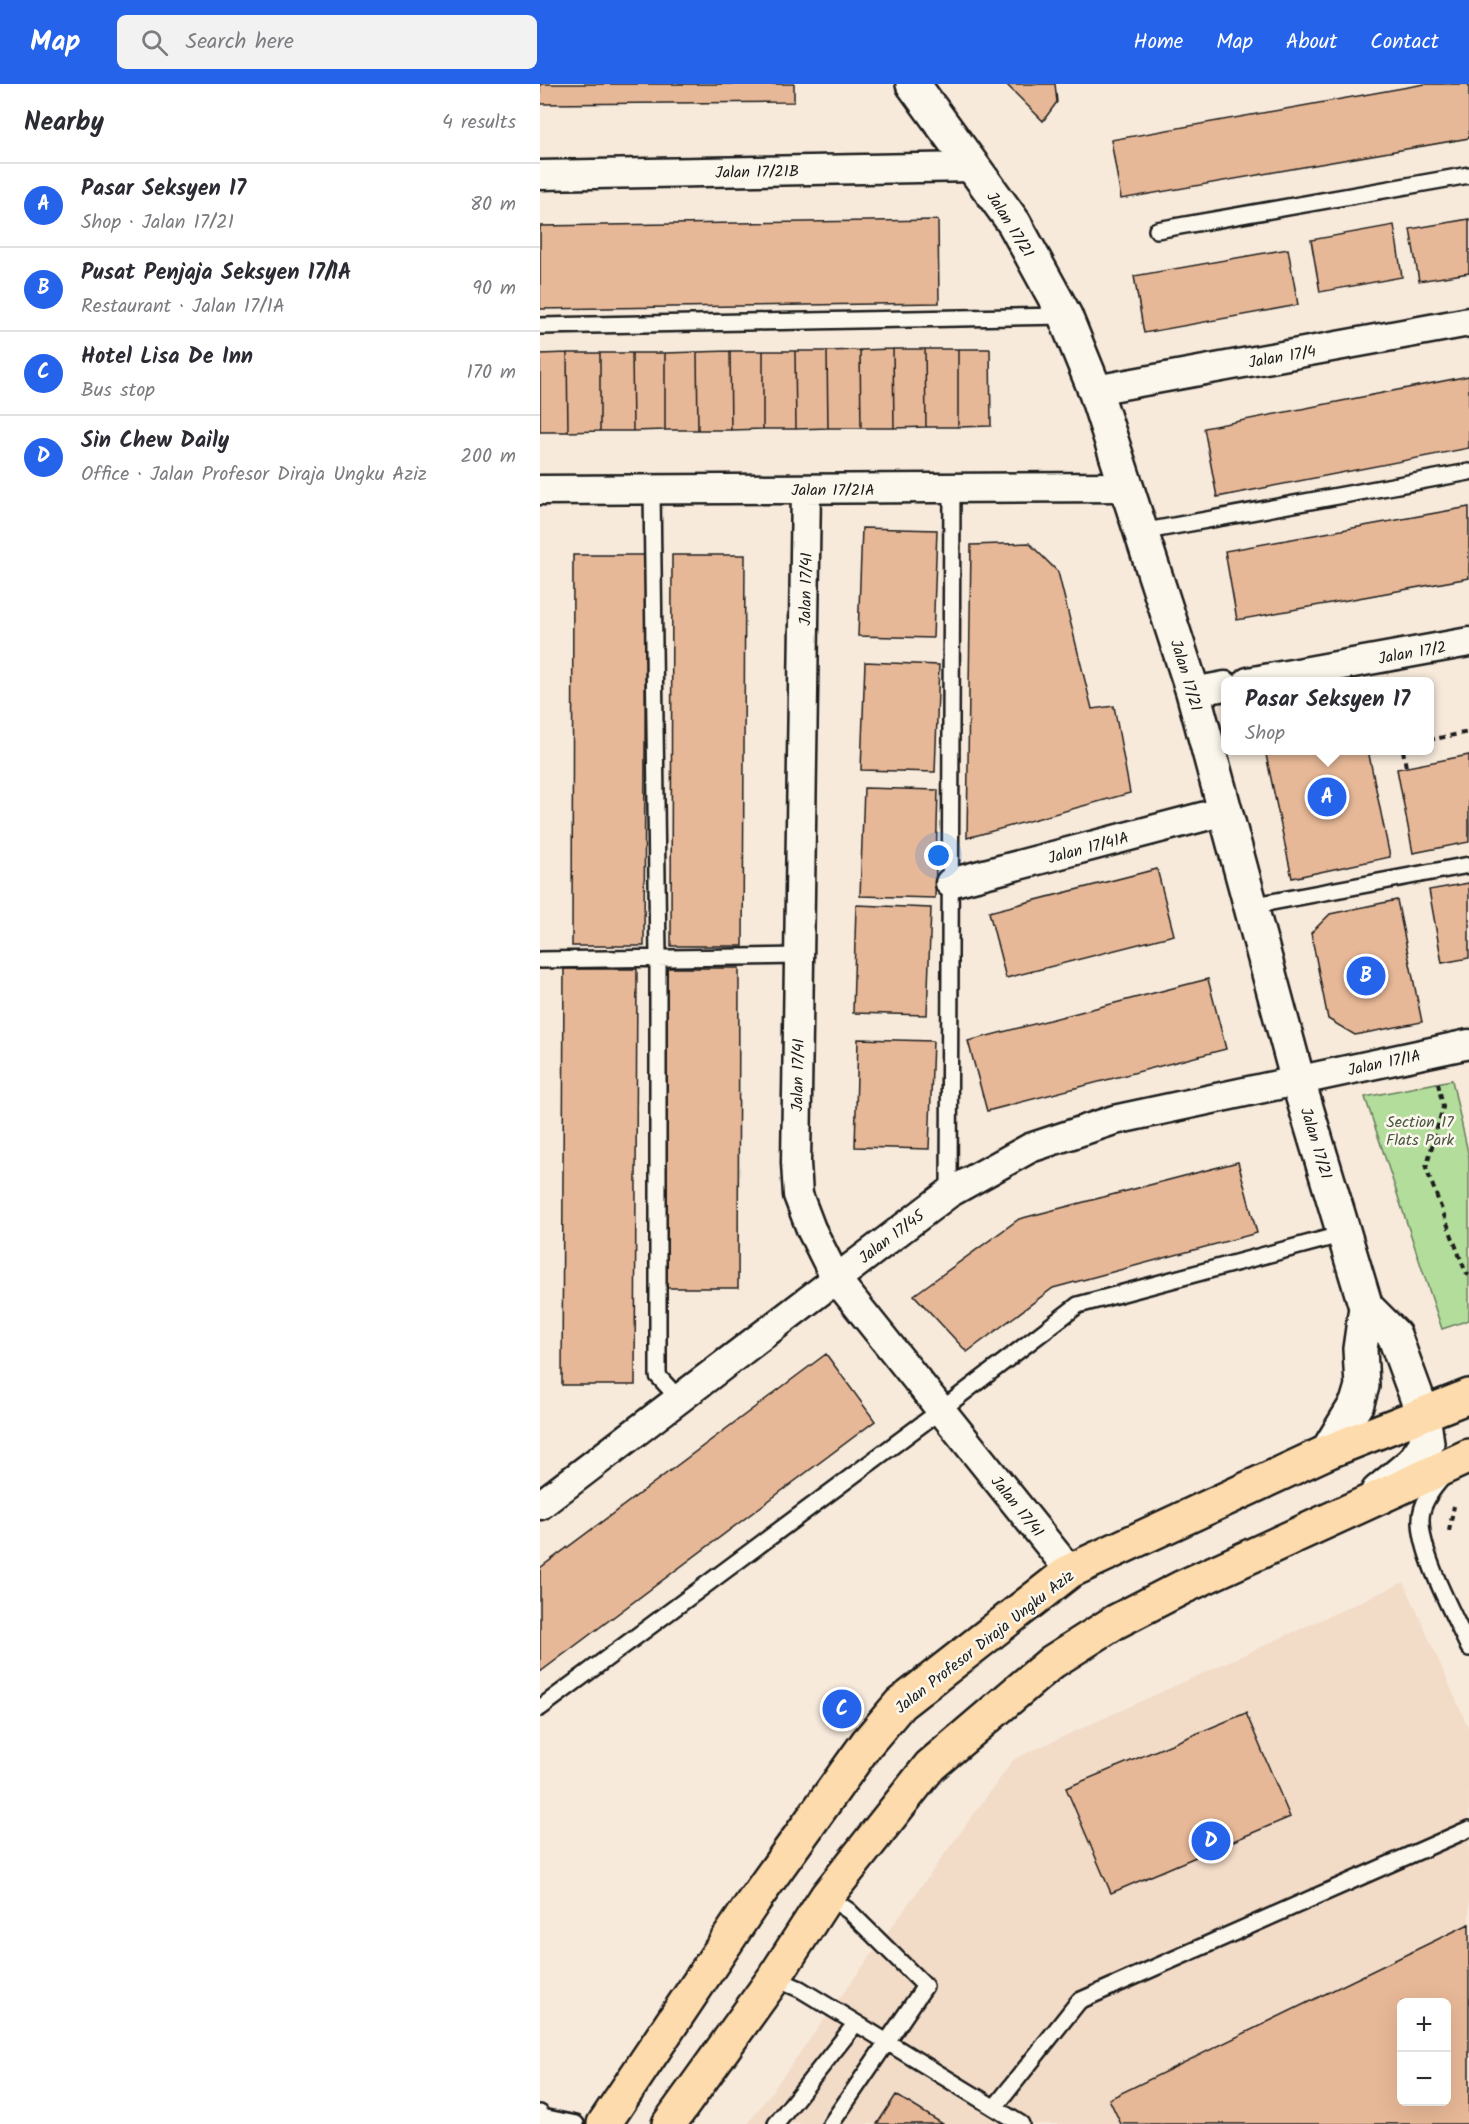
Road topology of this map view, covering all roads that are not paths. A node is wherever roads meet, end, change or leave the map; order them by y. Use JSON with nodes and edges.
{"nodes":[{"id":1,"x":913,"y":84,"type":"edge"},
{"id":2,"x":974,"y":167,"type":"junction"},
{"id":3,"x":540,"y":175,"type":"edge"},
{"id":4,"x":1469,"y":175,"type":"edge"},
{"id":5,"x":1157,"y":230,"type":"dead end"},
{"id":6,"x":1065,"y":316,"type":"junction"},
{"id":7,"x":1469,"y":322,"type":"edge"},
{"id":8,"x":540,"y":326,"type":"edge"},
{"id":9,"x":1095,"y":390,"type":"junction"},
{"id":10,"x":1469,"y":472,"type":"edge"},
{"id":11,"x":1126,"y":487,"type":"junction"},
{"id":12,"x":952,"y":488,"type":"junction"},
{"id":13,"x":806,"y":489,"type":"junction"},
{"id":14,"x":540,"y":490,"type":"edge"},
{"id":15,"x":651,"y":490,"type":"junction"},
{"id":16,"x":1141,"y":532,"type":"junction"},
{"id":17,"x":1469,"y":642,"type":"edge"},
{"id":18,"x":1271,"y":677,"type":"edge"},
{"id":19,"x":1221,"y":687,"type":"edge"},
{"id":20,"x":1193,"y":692,"type":"junction"},
{"id":21,"x":1225,"y":811,"type":"junction"},
{"id":22,"x":1469,"y":865,"type":"edge"},
{"id":23,"x":950,"y":883,"type":"junction"},
{"id":24,"x":1250,"y":906,"type":"junction"},
{"id":25,"x":799,"y":956,"type":"junction"},
{"id":26,"x":658,"y":958,"type":"junction"},
{"id":27,"x":540,"y":960,"type":"edge"},
{"id":28,"x":1469,"y":1044,"type":"edge"},
{"id":29,"x":1298,"y":1081,"type":"junction"},
{"id":30,"x":949,"y":1192,"type":"junction"},
{"id":31,"x":1344,"y":1234,"type":"junction"},
{"id":32,"x":836,"y":1279,"type":"junction"},
{"id":33,"x":1366,"y":1307,"type":"junction"},
{"id":34,"x":1469,"y":1396,"type":"edge"},
{"id":35,"x":679,"y":1399,"type":"junction"},
{"id":36,"x":941,"y":1410,"type":"junction"},
{"id":37,"x":1423,"y":1414,"type":"junction"},
{"id":38,"x":1327,"y":1452,"type":"junction"},
{"id":39,"x":1462,"y":1459,"type":"edge"},
{"id":40,"x":1362,"y":1504,"type":"junction"},
{"id":41,"x":540,"y":1505,"type":"edge"},
{"id":42,"x":1070,"y":1570,"type":"junction"},
{"id":43,"x":1469,"y":1648,"type":"edge"},
{"id":44,"x":540,"y":1708,"type":"edge"},
{"id":45,"x":1469,"y":1829,"type":"edge"},
{"id":46,"x":827,"y":1896,"type":"junction"},
{"id":47,"x":774,"y":1977,"type":"junction"},
{"id":48,"x":856,"y":2023,"type":"junction"},
{"id":49,"x":886,"y":2043,"type":"junction"},
{"id":50,"x":995,"y":2107,"type":"junction"},
{"id":51,"x":540,"y":2114,"type":"edge"},
{"id":52,"x":576,"y":2124,"type":"edge"},
{"id":53,"x":604,"y":2124,"type":"edge"},
{"id":54,"x":669,"y":2124,"type":"edge"},
{"id":55,"x":776,"y":2124,"type":"edge"},
{"id":56,"x":831,"y":2124,"type":"edge"},
{"id":57,"x":1021,"y":2124,"type":"edge"}],
"edges":[{"from":1,"to":2,"type":"street","name":"Jalan 17/21"},
{"from":2,"to":3,"type":"street","name":"Jalan 17/21B"},
{"from":2,"to":6,"type":"street","name":"Jalan 17/21"},
{"from":4,"to":5,"type":"lane"},
{"from":6,"to":8,"type":"lane"},
{"from":6,"to":9,"type":"street","name":"Jalan 17/21"},
{"from":7,"to":9,"type":"street","name":"Jalan 17/4"},
{"from":9,"to":11,"type":"street","name":"Jalan 17/21"},
{"from":10,"to":16,"type":"lane"},
{"from":11,"to":12,"type":"street","name":"Jalan 17/21A"},
{"from":11,"to":16,"type":"street","name":"Jalan 17/21"},
{"from":12,"to":13,"type":"street","name":"Jalan 17/21A"},
{"from":12,"to":23,"type":"lane"},
{"from":13,"to":15,"type":"street","name":"Jalan 17/21A"},
{"from":13,"to":25,"type":"street","name":"Jalan 17/41"},
{"from":14,"to":15,"type":"street","name":"Jalan 17/21A"},
{"from":15,"to":26,"type":"lane"},
{"from":16,"to":20,"type":"street","name":"Jalan 17/21"},
{"from":17,"to":18,"type":"street","name":"Jalan 17/2"},
{"from":19,"to":20,"type":"street"},
{"from":20,"to":21,"type":"street","name":"Jalan 17/21"},
{"from":21,"to":23,"type":"street","name":"Jalan 17/41A"},
{"from":21,"to":24,"type":"street","name":"Jalan 17/21"},
{"from":22,"to":24,"type":"lane"},
{"from":23,"to":30,"type":"lane"},
{"from":24,"to":29,"type":"street","name":"Jalan 17/21"},
{"from":25,"to":26,"type":"lane"},
{"from":25,"to":32,"type":"street","name":"Jalan 17/41"},
{"from":26,"to":27,"type":"lane"},
{"from":26,"to":35,"type":"lane"},
{"from":28,"to":29,"type":"street","name":"Jalan 17/1A"},
{"from":29,"to":30,"type":"street","name":"Jalan 17/45"},
{"from":29,"to":31,"type":"street","name":"Jalan 17/21"},
{"from":30,"to":32,"type":"street","name":"Jalan 17/45"},
{"from":31,"to":33,"type":"street","name":"Jalan 17/21"},
{"from":31,"to":36,"type":"lane"},
{"from":32,"to":35,"type":"street","name":"Jalan 17/45"},
{"from":32,"to":36,"type":"street","name":"Jalan 17/41"},
{"from":33,"to":37,"type":"street","name":"Jalan 17/21"},
{"from":33,"to":38,"type":"street","name":"Jalan 17/21"},
{"from":34,"to":37,"type":"main road","name":"Jalan Profesor Diraja Ungku Aziz"},
{"from":35,"to":41,"type":"street","name":"Jalan 17/45"},
{"from":36,"to":42,"type":"street","name":"Jalan 17/41"},
{"from":36,"to":44,"type":"lane"},
{"from":37,"to":38,"type":"main road","name":"Jalan Profesor Diraja Ungku Aziz"},
{"from":37,"to":40,"type":"street","name":"Jalan 17/21"},
{"from":38,"to":42,"type":"main road","name":"Jalan Profesor Diraja Ungku Aziz"},
{"from":39,"to":40,"type":"main road"},
{"from":39,"to":43,"type":"lane"},
{"from":40,"to":46,"type":"main road"},
{"from":42,"to":53,"type":"main road","name":"Jalan Profesor Diraja Ungku Aziz"},
{"from":45,"to":50,"type":"lane"},
{"from":46,"to":47,"type":"main road"},
{"from":46,"to":49,"type":"lane"},
{"from":47,"to":48,"type":"lane"},
{"from":47,"to":54,"type":"main road"},
{"from":48,"to":49,"type":"lane"},
{"from":48,"to":55,"type":"lane"},
{"from":49,"to":50,"type":"lane"},
{"from":49,"to":56,"type":"lane"},
{"from":50,"to":57,"type":"lane"},
{"from":51,"to":52,"type":"lane"}]}
